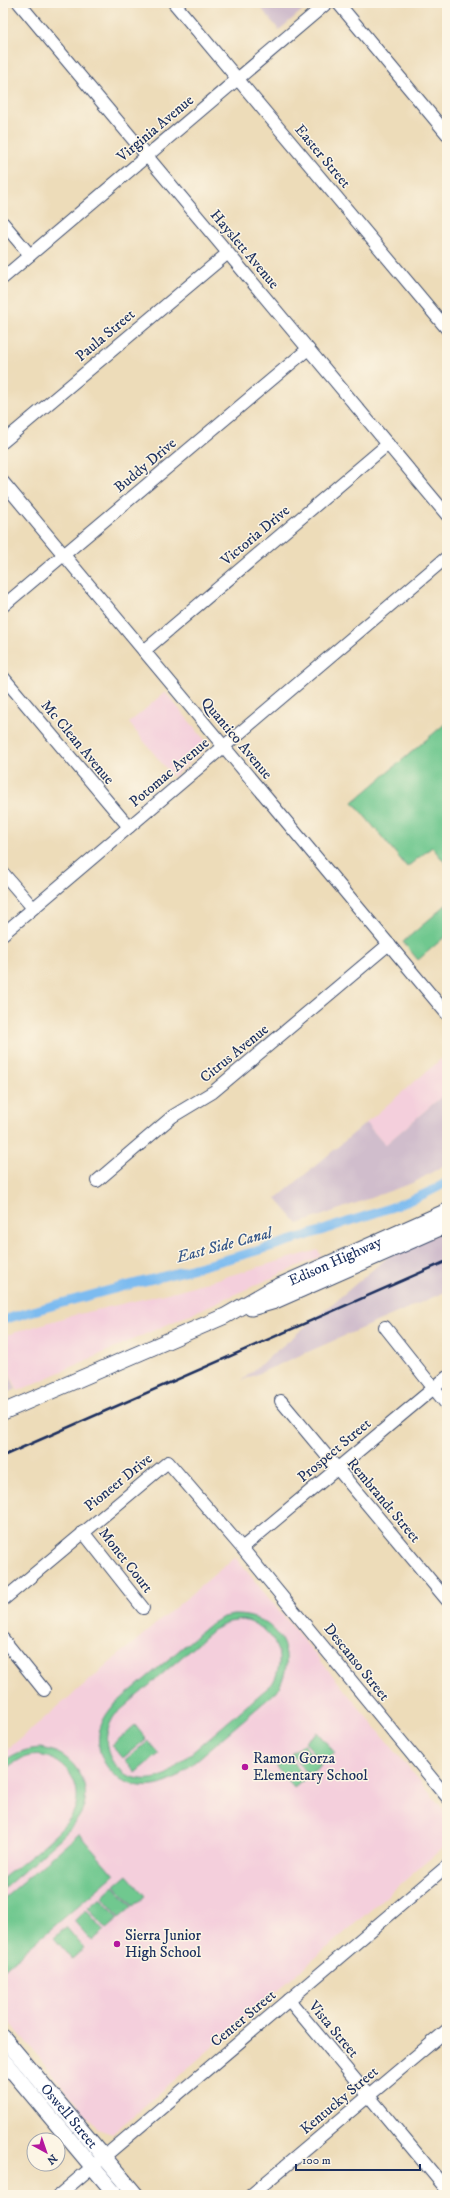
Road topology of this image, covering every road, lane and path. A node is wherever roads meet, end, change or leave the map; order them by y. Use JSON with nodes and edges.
{"nodes":[{"id":1,"x":19,"y":3,"type":"edge"},
{"id":2,"x":174,"y":3,"type":"edge"},
{"id":3,"x":327,"y":3,"type":"edge"},
{"id":4,"x":338,"y":3,"type":"edge"},
{"id":5,"x":238,"y":79,"type":"junction"},
{"id":6,"x":447,"y":134,"type":"edge"},
{"id":7,"x":147,"y":156,"type":"junction"},
{"id":8,"x":3,"y":223,"type":"edge"},
{"id":9,"x":228,"y":253,"type":"junction"},
{"id":10,"x":30,"y":255,"type":"junction"},
{"id":11,"x":3,"y":278,"type":"edge"},
{"id":12,"x":447,"y":329,"type":"edge"},
{"id":13,"x":308,"y":349,"type":"junction"},
{"id":14,"x":3,"y":442,"type":"edge"},
{"id":15,"x":388,"y":444,"type":"junction"},
{"id":16,"x":3,"y":482,"type":"edge"},
{"id":17,"x":447,"y":515,"type":"edge"},
{"id":18,"x":64,"y":555,"type":"junction"},
{"id":19,"x":447,"y":557,"type":"edge"},
{"id":20,"x":3,"y":606,"type":"edge"},
{"id":21,"x":144,"y":651,"type":"junction"},
{"id":22,"x":3,"y":677,"type":"edge"},
{"id":23,"x":224,"y":746,"type":"junction"},
{"id":24,"x":129,"y":827,"type":"junction"},
{"id":25,"x":3,"y":873,"type":"edge"},
{"id":26,"x":33,"y":908,"type":"junction"},
{"id":27,"x":3,"y":934,"type":"edge"},
{"id":28,"x":389,"y":944,"type":"junction"},
{"id":29,"x":447,"y":1014,"type":"edge"},
{"id":30,"x":97,"y":1181,"type":"dead end"},
{"id":31,"x":447,"y":1213,"type":"edge"},
{"id":32,"x":447,"y":1225,"type":"edge"},
{"id":33,"x":432,"y":1232,"type":"junction"},
{"id":34,"x":225,"y":1316,"type":"junction"},
{"id":35,"x":385,"y":1327,"type":"dead end"},
{"id":36,"x":447,"y":1377,"type":"edge"},
{"id":37,"x":433,"y":1388,"type":"junction"},
{"id":38,"x":281,"y":1401,"type":"dead end"},
{"id":39,"x":447,"y":1405,"type":"edge"},
{"id":40,"x":3,"y":1412,"type":"edge"},
{"id":41,"x":337,"y":1469,"type":"junction"},
{"id":42,"x":83,"y":1532,"type":"junction"},
{"id":43,"x":242,"y":1548,"type":"junction"},
{"id":44,"x":3,"y":1600,"type":"edge"},
{"id":45,"x":447,"y":1600,"type":"edge"},
{"id":46,"x":143,"y":1608,"type":"dead end"},
{"id":47,"x":3,"y":1639,"type":"edge"},
{"id":48,"x":44,"y":1690,"type":"dead end"},
{"id":49,"x":447,"y":1797,"type":"edge"},
{"id":50,"x":447,"y":1866,"type":"edge"},
{"id":51,"x":289,"y":2000,"type":"junction"},
{"id":52,"x":447,"y":2030,"type":"edge"},
{"id":53,"x":3,"y":2037,"type":"edge"},
{"id":54,"x":3,"y":2060,"type":"edge"},
{"id":55,"x":369,"y":2096,"type":"junction"},
{"id":56,"x":97,"y":2162,"type":"junction"},
{"id":57,"x":446,"y":2193,"type":"edge"},
{"id":58,"x":59,"y":2195,"type":"edge"},
{"id":59,"x":116,"y":2195,"type":"edge"},
{"id":60,"x":136,"y":2195,"type":"edge"},
{"id":61,"x":251,"y":2195,"type":"edge"}],
"edges":[{"from":1,"to":7,"type":"street","name":"Hayslett Avenue"},
{"from":2,"to":5,"type":"street","name":"Easter Street"},
{"from":3,"to":5,"type":"street","name":"Virginia Avenue"},
{"from":4,"to":6,"type":"street"},
{"from":5,"to":7,"type":"street","name":"Virginia Avenue"},
{"from":5,"to":12,"type":"street","name":"Easter Street"},
{"from":7,"to":9,"type":"street","name":"Hayslett Avenue"},
{"from":7,"to":10,"type":"street","name":"Virginia Avenue"},
{"from":8,"to":10,"type":"street"},
{"from":9,"to":13,"type":"street","name":"Hayslett Avenue"},
{"from":9,"to":14,"type":"street","name":"Paula Street"},
{"from":10,"to":11,"type":"street","name":"Virginia Avenue"},
{"from":13,"to":15,"type":"street","name":"Hayslett Avenue"},
{"from":13,"to":18,"type":"street","name":"Buddy Drive"},
{"from":15,"to":17,"type":"street","name":"Hayslett Avenue"},
{"from":15,"to":21,"type":"street","name":"Victoria Drive"},
{"from":16,"to":18,"type":"street","name":"Quantico Avenue"},
{"from":18,"to":20,"type":"street","name":"Buddy Drive"},
{"from":18,"to":21,"type":"street","name":"Quantico Avenue"},
{"from":19,"to":23,"type":"street","name":"Potomac Avenue"},
{"from":21,"to":23,"type":"street","name":"Quantico Avenue"},
{"from":22,"to":24,"type":"street","name":"Mc Clean Avenue"},
{"from":23,"to":24,"type":"street","name":"Potomac Avenue"},
{"from":23,"to":28,"type":"street","name":"Quantico Avenue"},
{"from":24,"to":26,"type":"street","name":"Potomac Avenue"},
{"from":25,"to":26,"type":"street"},
{"from":26,"to":27,"type":"street","name":"Potomac Avenue"},
{"from":28,"to":29,"type":"street","name":"Quantico Avenue"},
{"from":28,"to":30,"type":"street","name":"Citrus Avenue"},
{"from":31,"to":33,"type":"main road"},
{"from":31,"to":34,"type":"main road","name":"Edison Highway"},
{"from":32,"to":33,"type":"main road","name":"Edison Highway"},
{"from":33,"to":34,"type":"main road","name":"Edison Highway"},
{"from":34,"to":40,"type":"main road","name":"Edison Highway"},
{"from":35,"to":37,"type":"street"},
{"from":36,"to":37,"type":"street","name":"Prospect Street"},
{"from":37,"to":39,"type":"street"},
{"from":37,"to":41,"type":"street","name":"Prospect Street"},
{"from":38,"to":41,"type":"street","name":"Rembrandt Street"},
{"from":41,"to":43,"type":"street","name":"Prospect Street"},
{"from":41,"to":45,"type":"street","name":"Rembrandt Street"},
{"from":42,"to":43,"type":"street","name":"Pioneer Drive"},
{"from":42,"to":44,"type":"street","name":"Pioneer Drive"},
{"from":42,"to":46,"type":"street","name":"Monet Court"},
{"from":43,"to":49,"type":"street","name":"Descanso Street"},
{"from":47,"to":48,"type":"street"},
{"from":50,"to":51,"type":"street","name":"Center Street"},
{"from":51,"to":55,"type":"street","name":"Vista Street"},
{"from":51,"to":56,"type":"street","name":"Center Street"},
{"from":52,"to":55,"type":"street","name":"Kentucky Street"},
{"from":53,"to":56,"type":"main road","name":"Oswell Street"},
{"from":54,"to":56,"type":"main road","name":"Oswell Street"},
{"from":55,"to":57,"type":"street","name":"Vista Street"},
{"from":55,"to":61,"type":"street","name":"Kentucky Street"},
{"from":56,"to":58,"type":"street","name":"Center Street"},
{"from":56,"to":59,"type":"main road","name":"Oswell Street"},
{"from":56,"to":60,"type":"main road","name":"Oswell Street"}]}
